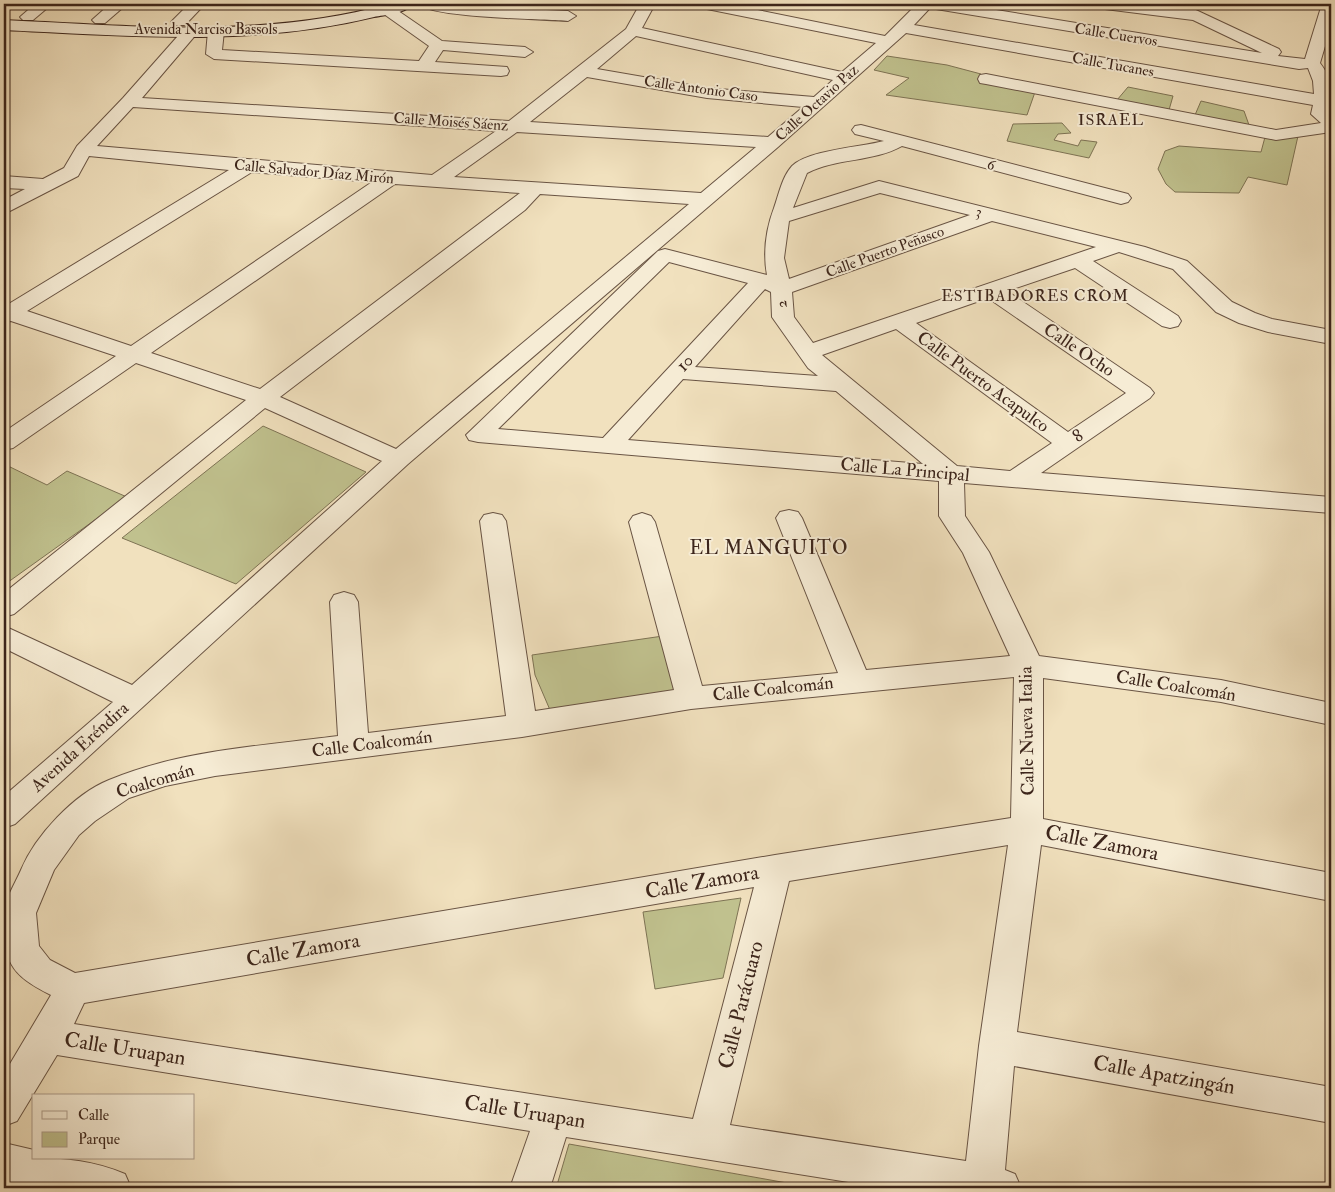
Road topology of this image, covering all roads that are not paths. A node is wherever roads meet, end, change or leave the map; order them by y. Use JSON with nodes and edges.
{"nodes":[{"id":1,"x":44,"y":4,"type":"edge"},
{"id":2,"x":119,"y":4,"type":"edge"},
{"id":3,"x":196,"y":4,"type":"edge"},
{"id":4,"x":370,"y":4,"type":"edge"},
{"id":5,"x":405,"y":4,"type":"edge"},
{"id":6,"x":428,"y":4,"type":"edge"},
{"id":7,"x":647,"y":4,"type":"edge"},
{"id":8,"x":707,"y":4,"type":"edge"},
{"id":9,"x":922,"y":4,"type":"edge"},
{"id":10,"x":1105,"y":4,"type":"edge"},
{"id":11,"x":1172,"y":4,"type":"edge"},
{"id":12,"x":1330,"y":4,"type":"edge"},
{"id":13,"x":1124,"y":7,"type":"junction"},
{"id":14,"x":386,"y":9,"type":"junction"},
{"id":15,"x":4,"y":16,"type":"edge"},
{"id":16,"x":568,"y":16,"type":"dead end"},
{"id":17,"x":28,"y":17,"type":"junction"},
{"id":18,"x":1202,"y":17,"type":"junction"},
{"id":19,"x":100,"y":20,"type":"junction"},
{"id":20,"x":4,"y":24,"type":"edge"},
{"id":21,"x":185,"y":26,"type":"junction"},
{"id":22,"x":903,"y":28,"type":"junction"},
{"id":23,"x":633,"y":31,"type":"junction"},
{"id":24,"x":216,"y":32,"type":"junction"},
{"id":25,"x":1108,"y":34,"type":"junction"},
{"id":26,"x":888,"y":41,"type":"junction"},
{"id":27,"x":438,"y":45,"type":"junction"},
{"id":28,"x":484,"y":49,"type":"junction"},
{"id":29,"x":525,"y":52,"type":"dead end"},
{"id":30,"x":1306,"y":64,"type":"junction"},
{"id":31,"x":424,"y":66,"type":"junction"},
{"id":32,"x":465,"y":69,"type":"junction"},
{"id":33,"x":500,"y":71,"type":"dead end"},
{"id":34,"x":586,"y":72,"type":"junction"},
{"id":35,"x":845,"y":78,"type":"junction"},
{"id":36,"x":986,"y":79,"type":"dead end"},
{"id":37,"x":1322,"y":101,"type":"junction"},
{"id":38,"x":129,"y":102,"type":"junction"},
{"id":39,"x":818,"y":103,"type":"junction"},
{"id":40,"x":1331,"y":122,"type":"edge"},
{"id":41,"x":514,"y":126,"type":"junction"},
{"id":42,"x":1331,"y":127,"type":"edge"},
{"id":43,"x":861,"y":130,"type":"dead end"},
{"id":44,"x":898,"y":141,"type":"junction"},
{"id":45,"x":772,"y":143,"type":"junction"},
{"id":46,"x":83,"y":150,"type":"junction"},
{"id":47,"x":247,"y":167,"type":"junction"},
{"id":48,"x":391,"y":178,"type":"junction"},
{"id":49,"x":436,"y":181,"type":"junction"},
{"id":50,"x":4,"y":182,"type":"edge"},
{"id":51,"x":45,"y":186,"type":"junction"},
{"id":52,"x":535,"y":189,"type":"junction"},
{"id":53,"x":1121,"y":198,"type":"dead end"},
{"id":54,"x":706,"y":199,"type":"junction"},
{"id":55,"x":4,"y":208,"type":"edge"},
{"id":56,"x":989,"y":215,"type":"junction"},
{"id":57,"x":780,"y":218,"type":"junction"},
{"id":58,"x":1118,"y":246,"type":"junction"},
{"id":59,"x":1077,"y":260,"type":"junction"},
{"id":60,"x":771,"y":284,"type":"junction"},
{"id":61,"x":991,"y":290,"type":"junction"},
{"id":62,"x":5,"y":313,"type":"edge"},
{"id":63,"x":899,"y":321,"type":"junction"},
{"id":64,"x":1170,"y":322,"type":"dead end"},
{"id":65,"x":1331,"y":337,"type":"edge"},
{"id":66,"x":809,"y":352,"type":"junction"},
{"id":67,"x":134,"y":354,"type":"junction"},
{"id":68,"x":677,"y":372,"type":"junction"},
{"id":69,"x":843,"y":385,"type":"junction"},
{"id":70,"x":1142,"y":393,"type":"joint"},
{"id":71,"x":263,"y":398,"type":"junction"},
{"id":72,"x":4,"y":443,"type":"edge"},
{"id":73,"x":1068,"y":443,"type":"junction"},
{"id":74,"x":609,"y":446,"type":"junction"},
{"id":75,"x":398,"y":460,"type":"junction"},
{"id":76,"x":950,"y":474,"type":"junction"},
{"id":77,"x":1015,"y":479,"type":"junction"},
{"id":78,"x":1331,"y":505,"type":"edge"},
{"id":79,"x":788,"y":518,"type":"dead end"},
{"id":80,"x":493,"y":521,"type":"dead end"},
{"id":81,"x":642,"y":522,"type":"dead end"},
{"id":82,"x":344,"y":602,"type":"dead end"},
{"id":83,"x":4,"y":607,"type":"edge"},
{"id":84,"x":4,"y":636,"type":"edge"},
{"id":85,"x":1029,"y":665,"type":"junction"},
{"id":86,"x":856,"y":681,"type":"junction"},
{"id":87,"x":691,"y":698,"type":"junction"},
{"id":88,"x":134,"y":699,"type":"junction"},
{"id":89,"x":1331,"y":714,"type":"edge"},
{"id":90,"x":522,"y":725,"type":"junction"},
{"id":91,"x":354,"y":746,"type":"junction"},
{"id":92,"x":215,"y":764,"type":"joint"},
{"id":93,"x":4,"y":815,"type":"edge"},
{"id":94,"x":1027,"y":829,"type":"junction"},
{"id":95,"x":775,"y":869,"type":"junction"},
{"id":96,"x":1331,"y":887,"type":"edge"},
{"id":97,"x":73,"y":989,"type":"junction"},
{"id":98,"x":48,"y":1036,"type":"junction"},
{"id":99,"x":997,"y":1046,"type":"junction"},
{"id":100,"x":1331,"y":1104,"type":"edge"},
{"id":101,"x":4,"y":1108,"type":"edge"},
{"id":102,"x":554,"y":1116,"type":"junction"},
{"id":103,"x":707,"y":1140,"type":"junction"},
{"id":104,"x":4,"y":1162,"type":"edge"},
{"id":105,"x":993,"y":1186,"type":"edge"},
{"id":106,"x":111,"y":1188,"type":"edge"},
{"id":107,"x":530,"y":1188,"type":"edge"}],
"edges":[{"from":1,"to":17,"type":"street"},
{"from":2,"to":19,"type":"street"},
{"from":3,"to":21,"type":"street"},
{"from":4,"to":21,"type":"street","name":"Avenida Narciso Bassols"},
{"from":5,"to":14,"type":"street","name":"Avenida Narciso Bassols"},
{"from":6,"to":16,"type":"street"},
{"from":7,"to":23,"type":"street"},
{"from":8,"to":26,"type":"street"},
{"from":9,"to":22,"type":"street","name":"Calle Octavio Paz"},
{"from":9,"to":25,"type":"street","name":"Calle Cuervos"},
{"from":10,"to":13,"type":"street"},
{"from":11,"to":18,"type":"street"},
{"from":12,"to":30,"type":"street"},
{"from":13,"to":18,"type":"street"},
{"from":13,"to":25,"type":"street"},
{"from":14,"to":24,"type":"street","name":"Avenida Narciso Bassols"},
{"from":14,"to":27,"type":"street"},
{"from":15,"to":17,"type":"street","name":"Avenida Narciso Bassols"},
{"from":17,"to":19,"type":"street","name":"Avenida Narciso Bassols"},
{"from":18,"to":30,"type":"street"},
{"from":19,"to":21,"type":"street","name":"Avenida Narciso Bassols"},
{"from":20,"to":21,"type":"street","name":"Avenida Narciso Bassols"},
{"from":21,"to":24,"type":"street","name":"Avenida Narciso Bassols"},
{"from":21,"to":38,"type":"street"},
{"from":22,"to":26,"type":"street","name":"Calle Octavio Paz"},
{"from":22,"to":37,"type":"street","name":"Calle Tucanes"},
{"from":23,"to":34,"type":"street"},
{"from":23,"to":35,"type":"street"},
{"from":24,"to":31,"type":"street"},
{"from":25,"to":30,"type":"street","name":"Calle Cuervos"},
{"from":26,"to":35,"type":"street","name":"Calle Octavio Paz"},
{"from":27,"to":28,"type":"street"},
{"from":27,"to":31,"type":"street"},
{"from":28,"to":29,"type":"street"},
{"from":28,"to":32,"type":"street"},
{"from":30,"to":37,"type":"street"},
{"from":31,"to":32,"type":"street"},
{"from":32,"to":33,"type":"street"},
{"from":34,"to":39,"type":"street","name":"Calle Antonio Caso"},
{"from":34,"to":41,"type":"street"},
{"from":35,"to":39,"type":"street","name":"Calle Octavio Paz"},
{"from":36,"to":42,"type":"street"},
{"from":37,"to":40,"type":"street"},
{"from":38,"to":41,"type":"street","name":"Calle Moisés Sáenz"},
{"from":38,"to":46,"type":"street"},
{"from":39,"to":45,"type":"street","name":"Calle Octavio Paz"},
{"from":41,"to":45,"type":"street","name":"Calle Moisés Sáenz"},
{"from":41,"to":49,"type":"street"},
{"from":43,"to":44,"type":"street","name":"6"},
{"from":44,"to":53,"type":"street","name":"6"},
{"from":44,"to":57,"type":"street","name":"2"},
{"from":45,"to":54,"type":"street","name":"Calle Octavio Paz"},
{"from":46,"to":47,"type":"street","name":"Calle Salvador Díaz Mirón"},
{"from":46,"to":51,"type":"street"},
{"from":47,"to":48,"type":"street","name":"Calle Salvador Díaz Mirón"},
{"from":47,"to":62,"type":"street"},
{"from":48,"to":49,"type":"street","name":"Calle Salvador Díaz Mirón"},
{"from":48,"to":67,"type":"street"},
{"from":49,"to":52,"type":"street","name":"Calle Salvador Díaz Mirón"},
{"from":50,"to":51,"type":"street"},
{"from":51,"to":55,"type":"street"},
{"from":52,"to":54,"type":"street","name":"Calle Salvador Díaz Mirón"},
{"from":52,"to":71,"type":"street"},
{"from":54,"to":75,"type":"street","name":"Calle Octavio Paz"},
{"from":56,"to":57,"type":"street","name":"3"},
{"from":56,"to":58,"type":"street","name":"3"},
{"from":56,"to":60,"type":"street","name":"Calle Puerto Peñasco"},
{"from":57,"to":60,"type":"street","name":"2"},
{"from":58,"to":59,"type":"street"},
{"from":58,"to":65,"type":"street","name":"3"},
{"from":59,"to":61,"type":"street"},
{"from":59,"to":64,"type":"street"},
{"from":60,"to":66,"type":"street","name":"2"},
{"from":60,"to":68,"type":"street","name":"10"},
{"from":60,"to":74,"type":"street","name":"Calle La Principal"},
{"from":61,"to":63,"type":"street"},
{"from":61,"to":70,"type":"street","name":"Calle Ocho"},
{"from":62,"to":67,"type":"street"},
{"from":63,"to":66,"type":"street"},
{"from":63,"to":73,"type":"street","name":"Calle Puerto Acapulco"},
{"from":66,"to":69,"type":"street","name":"2"},
{"from":67,"to":71,"type":"street"},
{"from":67,"to":72,"type":"street"},
{"from":68,"to":69,"type":"street"},
{"from":68,"to":74,"type":"street","name":"10"},
{"from":69,"to":76,"type":"street","name":"2"},
{"from":70,"to":73,"type":"street","name":"8"},
{"from":71,"to":75,"type":"street"},
{"from":71,"to":83,"type":"street"},
{"from":73,"to":77,"type":"street","name":"8"},
{"from":74,"to":76,"type":"street","name":"Calle La Principal"},
{"from":75,"to":88,"type":"street","name":"Avenida Eréndira"},
{"from":76,"to":77,"type":"street","name":"Calle La Principal"},
{"from":76,"to":85,"type":"street","name":"Calle Nueva Italia"},
{"from":77,"to":78,"type":"street","name":"Calle La Principal"},
{"from":79,"to":86,"type":"street"},
{"from":80,"to":90,"type":"street"},
{"from":81,"to":87,"type":"street"},
{"from":82,"to":91,"type":"street"},
{"from":84,"to":88,"type":"street"},
{"from":85,"to":86,"type":"street","name":"Calle Coalcomán"},
{"from":85,"to":89,"type":"street","name":"Calle Coalcomán"},
{"from":85,"to":94,"type":"street","name":"Calle Nueva Italia"},
{"from":86,"to":87,"type":"street","name":"Calle Coalcomán"},
{"from":87,"to":90,"type":"street","name":"Calle Coalcomán"},
{"from":88,"to":93,"type":"street","name":"Avenida Eréndira"},
{"from":90,"to":91,"type":"street","name":"Calle Coalcomán"},
{"from":91,"to":92,"type":"street","name":"Calle Coalcomán"},
{"from":92,"to":97,"type":"street","name":"Coalcomán"},
{"from":94,"to":95,"type":"street","name":"Calle Zamora"},
{"from":94,"to":96,"type":"street","name":"Calle Zamora"},
{"from":94,"to":99,"type":"street","name":"Calle Nueva Italia"},
{"from":95,"to":97,"type":"street","name":"Calle Zamora"},
{"from":95,"to":103,"type":"street","name":"Calle Parácuaro"},
{"from":97,"to":98,"type":"street"},
{"from":98,"to":101,"type":"street"},
{"from":98,"to":102,"type":"street","name":"Calle Uruapan"},
{"from":99,"to":100,"type":"street","name":"Calle Apatzingán"},
{"from":99,"to":105,"type":"street","name":"Calle Nueva Italia"},
{"from":102,"to":103,"type":"street","name":"Calle Uruapan"},
{"from":102,"to":107,"type":"street"},
{"from":103,"to":105,"type":"street","name":"Calle Uruapan"},
{"from":104,"to":106,"type":"street"}]}
